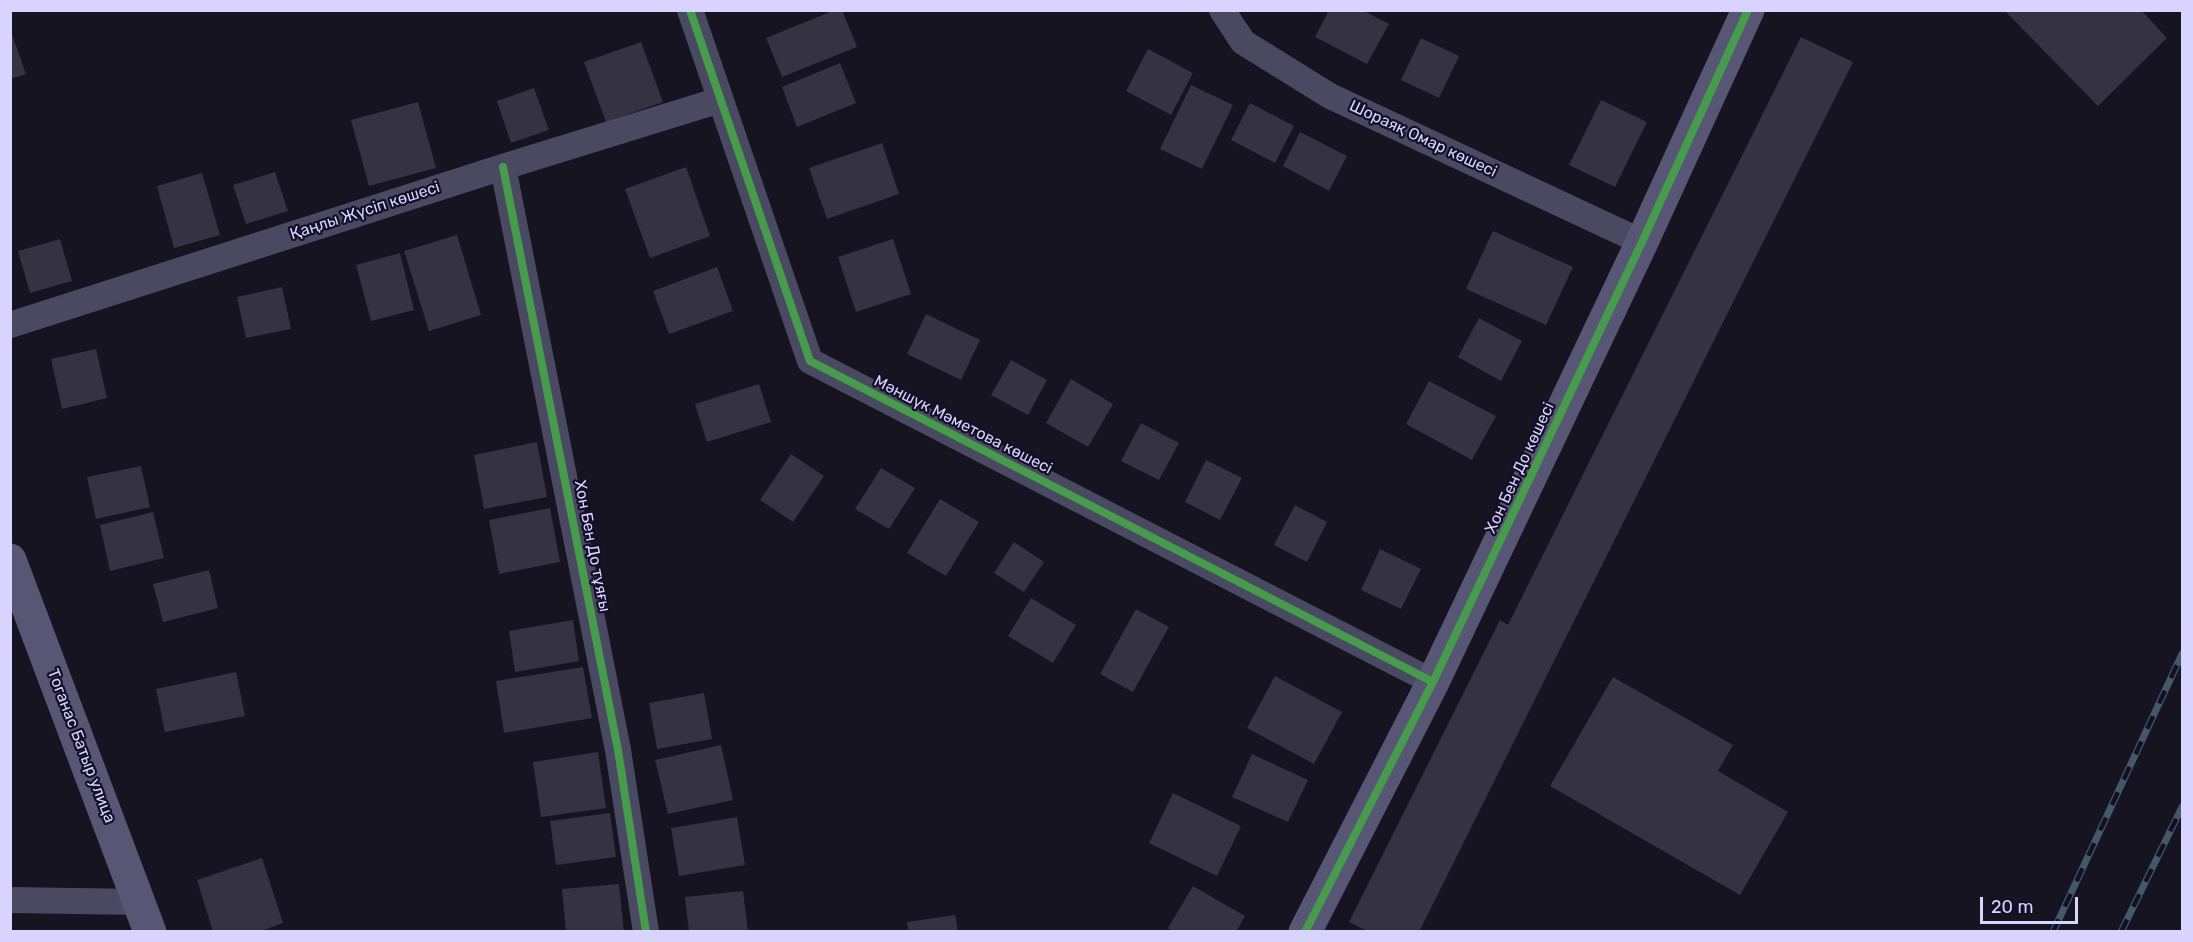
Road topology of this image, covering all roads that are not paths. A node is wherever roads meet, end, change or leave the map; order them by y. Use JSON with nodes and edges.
{"nodes":[{"id":1,"x":690,"y":10,"type":"edge"},
{"id":2,"x":1222,"y":10,"type":"edge"},
{"id":3,"x":1748,"y":10,"type":"edge"},
{"id":4,"x":720,"y":100,"type":"junction"},
{"id":5,"x":503,"y":167,"type":"junction"},
{"id":6,"x":1642,"y":243,"type":"junction"},
{"id":7,"x":10,"y":325,"type":"edge"},
{"id":8,"x":10,"y":560,"type":"edge"},
{"id":9,"x":1433,"y":682,"type":"junction"},
{"id":10,"x":10,"y":900,"type":"edge"},
{"id":11,"x":145,"y":917,"type":"edge"},
{"id":12,"x":646,"y":932,"type":"edge"},
{"id":13,"x":1305,"y":932,"type":"edge"}],
"edges":[{"from":1,"to":4,"type":"street","name":"Мәншүк Мәметова көшесі"},
{"from":2,"to":6,"type":"street","name":"Шораяқ Омар көшесі"},
{"from":3,"to":6,"type":"street","name":"Хон Бен До көшесі"},
{"from":4,"to":5,"type":"street","name":"Қаңлы Жүсіп көшесі"},
{"from":4,"to":9,"type":"street","name":"Мәншүк Мәметова көшесі"},
{"from":5,"to":7,"type":"street","name":"Қаңлы Жүсіп көшесі"},
{"from":5,"to":12,"type":"street","name":"Хон Бен До тұяғы"},
{"from":6,"to":9,"type":"street","name":"Хон Бен До көшесі"},
{"from":8,"to":11,"type":"street","name":"Тоганас Батыр улица"},
{"from":9,"to":13,"type":"street","name":"Хон Бен До көшесі"},
{"from":10,"to":11,"type":"street"}]}
